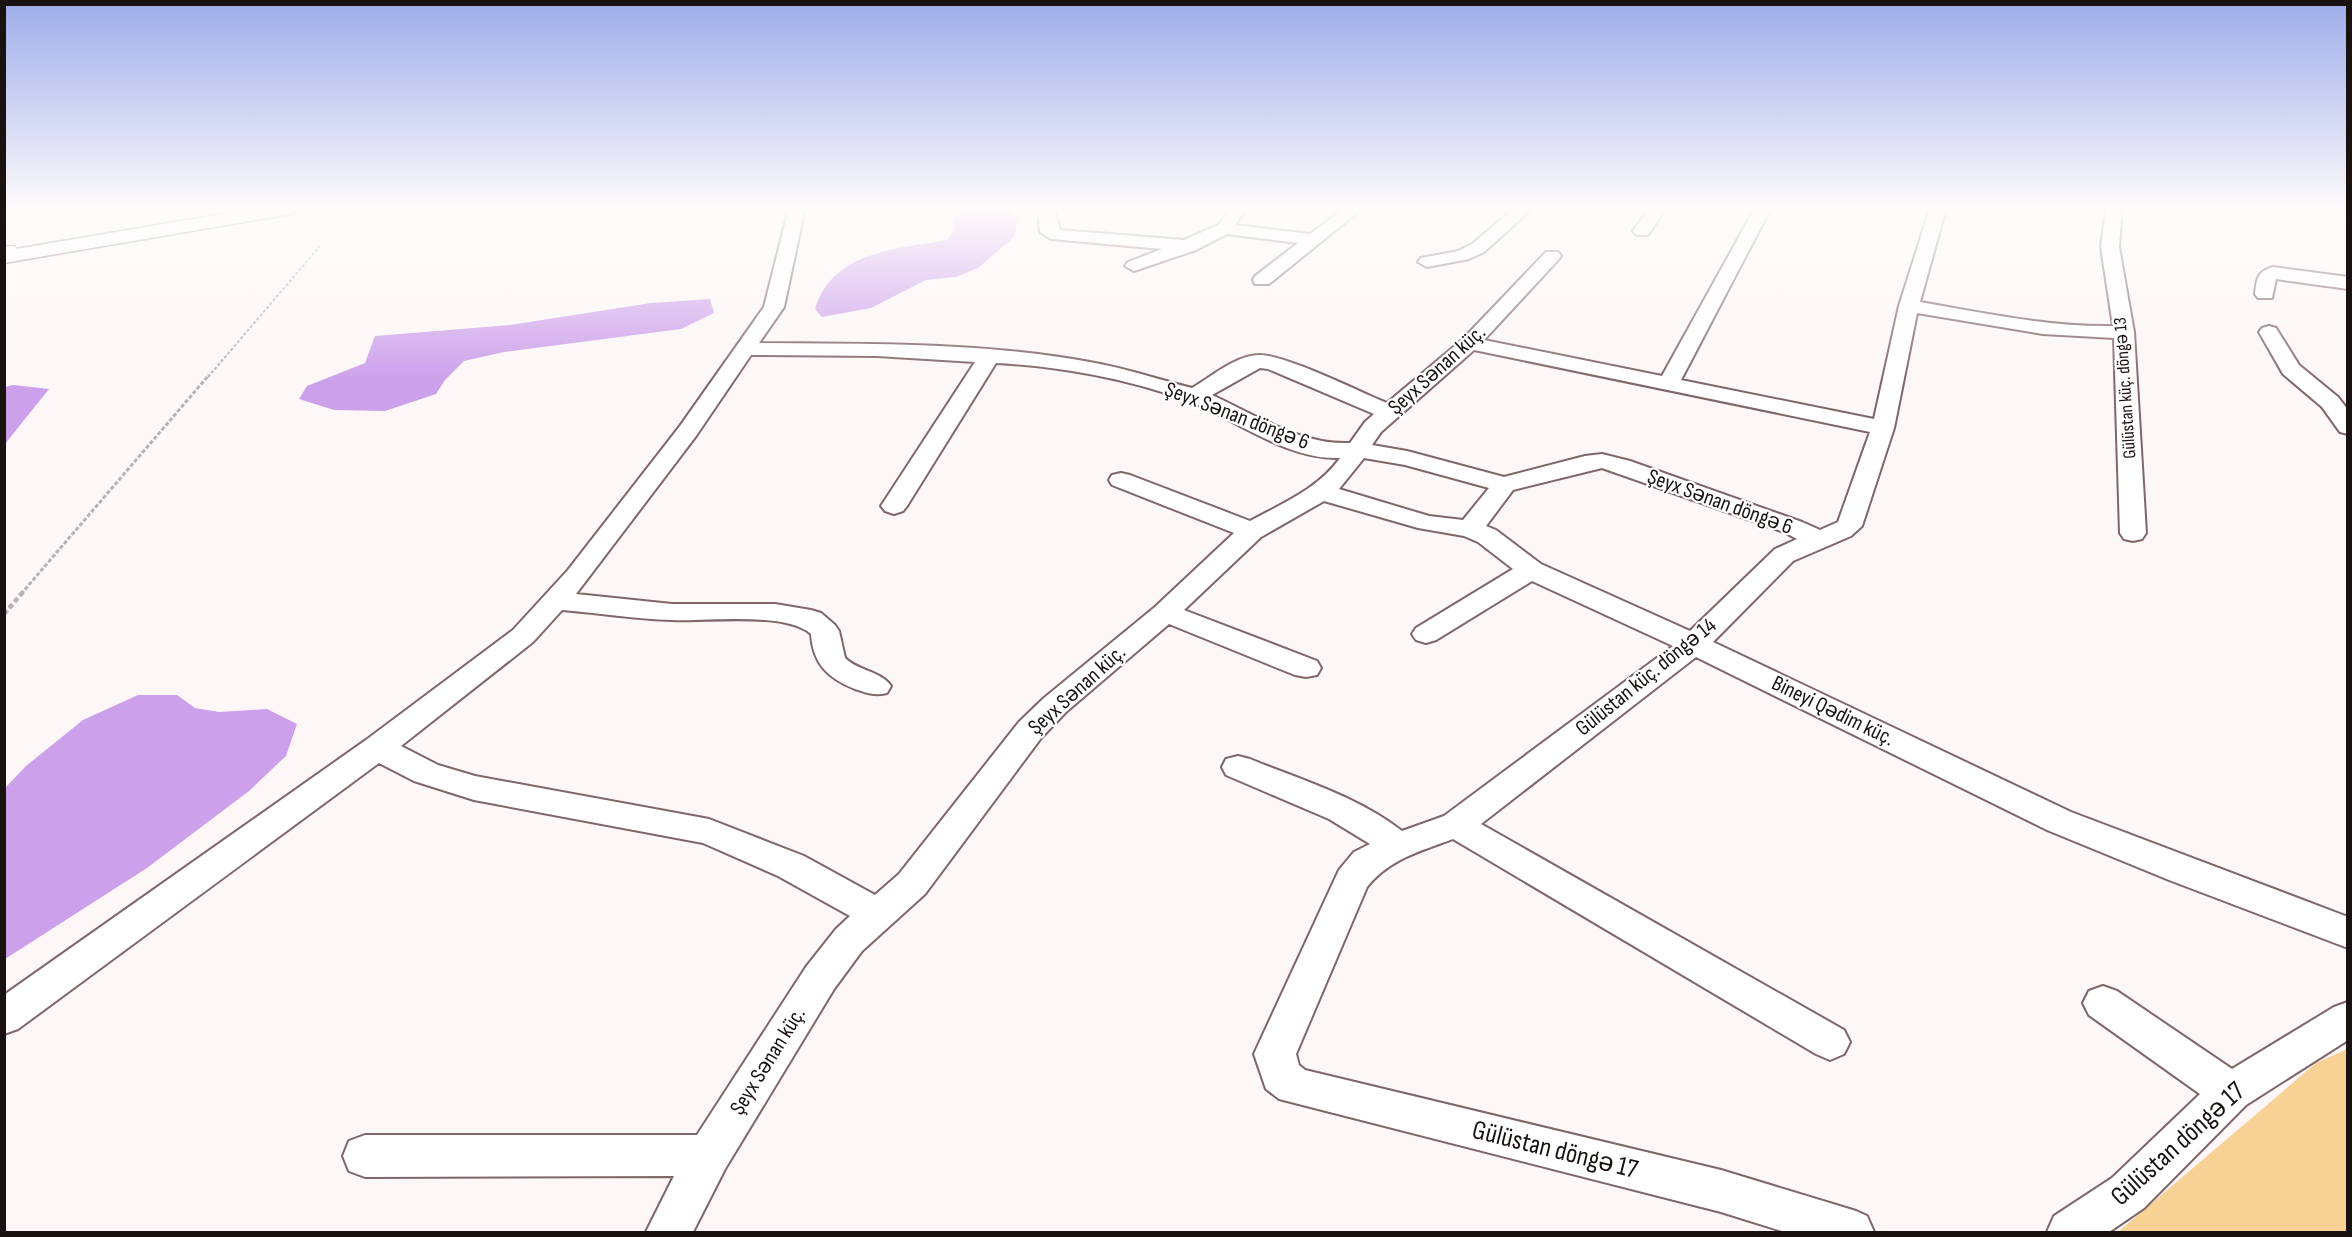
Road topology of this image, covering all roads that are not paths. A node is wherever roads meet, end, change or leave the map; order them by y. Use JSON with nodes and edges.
{"nodes":[{"id":1,"x":784,"y":266,"type":"edge"},
{"id":2,"x":1281,"y":266,"type":"edge"},
{"id":3,"x":1543,"y":266,"type":"edge"},
{"id":4,"x":1732,"y":266,"type":"edge"},
{"id":5,"x":1921,"y":266,"type":"edge"},
{"id":6,"x":2113,"y":266,"type":"edge"},
{"id":7,"x":1262,"y":280,"type":"dead end"},
{"id":8,"x":2348,"y":284,"type":"edge"},
{"id":9,"x":2265,"y":294,"type":"dead end"},
{"id":10,"x":1909,"y":306,"type":"junction"},
{"id":11,"x":2124,"y":332,"type":"junction"},
{"id":12,"x":2269,"y":332,"type":"dead end"},
{"id":13,"x":1470,"y":343,"type":"junction"},
{"id":14,"x":746,"y":350,"type":"junction"},
{"id":15,"x":989,"y":357,"type":"junction"},
{"id":16,"x":1669,"y":383,"type":"junction"},
{"id":17,"x":1196,"y":396,"type":"junction"},
{"id":18,"x":2339,"y":403,"type":"edge"},
{"id":19,"x":1391,"y":413,"type":"junction"},
{"id":20,"x":2348,"y":427,"type":"edge"},
{"id":21,"x":1883,"y":428,"type":"junction"},
{"id":22,"x":1358,"y":450,"type":"junction"},
{"id":23,"x":1121,"y":480,"type":"dead end"},
{"id":24,"x":1504,"y":485,"type":"junction"},
{"id":25,"x":1321,"y":492,"type":"junction"},
{"id":26,"x":894,"y":506,"type":"dead end"},
{"id":27,"x":1470,"y":529,"type":"junction"},
{"id":28,"x":1252,"y":531,"type":"junction"},
{"id":29,"x":2133,"y":533,"type":"dead end"},
{"id":30,"x":1817,"y":539,"type":"junction"},
{"id":31,"x":1532,"y":570,"type":"junction"},
{"id":32,"x":557,"y":601,"type":"junction"},
{"id":33,"x":1165,"y":613,"type":"junction"},
{"id":34,"x":1426,"y":634,"type":"dead end"},
{"id":35,"x":1695,"y":643,"type":"junction"},
{"id":36,"x":1306,"y":668,"type":"dead end"},
{"id":37,"x":876,"y":686,"type":"dead end"},
{"id":38,"x":377,"y":748,"type":"junction"},
{"id":39,"x":1238,"y":767,"type":"dead end"},
{"id":40,"x":1456,"y":825,"type":"junction"},
{"id":41,"x":1397,"y":846,"type":"junction"},
{"id":42,"x":879,"y":915,"type":"junction"},
{"id":43,"x":2348,"y":933,"type":"edge"},
{"id":44,"x":2103,"y":1003,"type":"dead end"},
{"id":45,"x":4,"y":1017,"type":"edge"},
{"id":46,"x":2348,"y":1019,"type":"edge"},
{"id":47,"x":1830,"y":1042,"type":"dead end"},
{"id":48,"x":1275,"y":1054,"type":"joint"},
{"id":49,"x":2230,"y":1092,"type":"junction"},
{"id":50,"x":709,"y":1155,"type":"junction"},
{"id":51,"x":365,"y":1156,"type":"dead end"},
{"id":52,"x":669,"y":1233,"type":"edge"},
{"id":53,"x":1851,"y":1233,"type":"edge"},
{"id":54,"x":2070,"y":1233,"type":"edge"}],
"edges":[{"from":1,"to":14,"type":"street"},
{"from":2,"to":7,"type":"street"},
{"from":3,"to":13,"type":"street","name":"Şeyx Sənan küç."},
{"from":4,"to":16,"type":"street"},
{"from":5,"to":10,"type":"street","name":"Gülüstan küç. döngə 14"},
{"from":6,"to":11,"type":"street","name":"Gülüstan küç. döngə 13"},
{"from":8,"to":9,"type":"street"},
{"from":10,"to":11,"type":"street"},
{"from":10,"to":21,"type":"street","name":"Gülüstan küç. döngə 14"},
{"from":11,"to":29,"type":"street","name":"Gülüstan küç. döngə 13"},
{"from":12,"to":18,"type":"street"},
{"from":13,"to":16,"type":"street"},
{"from":13,"to":19,"type":"street","name":"Şeyx Sənan küç."},
{"from":14,"to":15,"type":"street","name":"Şeyx Sənan döngə 6"},
{"from":14,"to":32,"type":"street"},
{"from":15,"to":17,"type":"street","name":"Şeyx Sənan döngə 6"},
{"from":15,"to":26,"type":"street"},
{"from":16,"to":21,"type":"street"},
{"from":17,"to":19,"type":"street"},
{"from":17,"to":22,"type":"street","name":"Şeyx Sənan döngə 6"},
{"from":18,"to":20,"type":"street"},
{"from":19,"to":22,"type":"street","name":"Şeyx Sənan küç."},
{"from":21,"to":30,"type":"street","name":"Gülüstan küç. döngə 14"},
{"from":22,"to":24,"type":"street","name":"Şeyx Sənan döngə 6"},
{"from":22,"to":25,"type":"street","name":"Şeyx Sənan küç."},
{"from":23,"to":28,"type":"street"},
{"from":24,"to":27,"type":"street"},
{"from":24,"to":30,"type":"street","name":"Şeyx Sənan döngə 6"},
{"from":25,"to":27,"type":"street","name":"Bineyi Qədim küç."},
{"from":25,"to":28,"type":"street","name":"Şeyx Sənan küç."},
{"from":27,"to":31,"type":"street","name":"Bineyi Qədim küç."},
{"from":28,"to":33,"type":"street","name":"Şeyx Sənan küç."},
{"from":30,"to":35,"type":"street","name":"Gülüstan küç. döngə 14"},
{"from":31,"to":34,"type":"street"},
{"from":31,"to":35,"type":"street","name":"Bineyi Qədim küç."},
{"from":32,"to":37,"type":"street"},
{"from":32,"to":38,"type":"street"},
{"from":33,"to":36,"type":"street"},
{"from":33,"to":42,"type":"street","name":"Şeyx Sənan küç."},
{"from":35,"to":40,"type":"street","name":"Gülüstan küç. döngə 14"},
{"from":35,"to":43,"type":"street","name":"Bineyi Qədim küç."},
{"from":38,"to":42,"type":"street"},
{"from":38,"to":45,"type":"street"},
{"from":39,"to":41,"type":"street"},
{"from":40,"to":41,"type":"street","name":"Gülüstan küç. döngə 14"},
{"from":40,"to":47,"type":"street"},
{"from":41,"to":48,"type":"street","name":"Gülüstan küç. döngə 14"},
{"from":42,"to":50,"type":"street","name":"Şeyx Sənan küç."},
{"from":44,"to":49,"type":"street"},
{"from":46,"to":49,"type":"street","name":"Gülüstan döngə 17"},
{"from":48,"to":53,"type":"street","name":"Gülüstan döngə 17"},
{"from":49,"to":54,"type":"street","name":"Gülüstan döngə 17"},
{"from":50,"to":51,"type":"street"},
{"from":50,"to":52,"type":"street","name":"Şeyx Sənan küç."}]}
